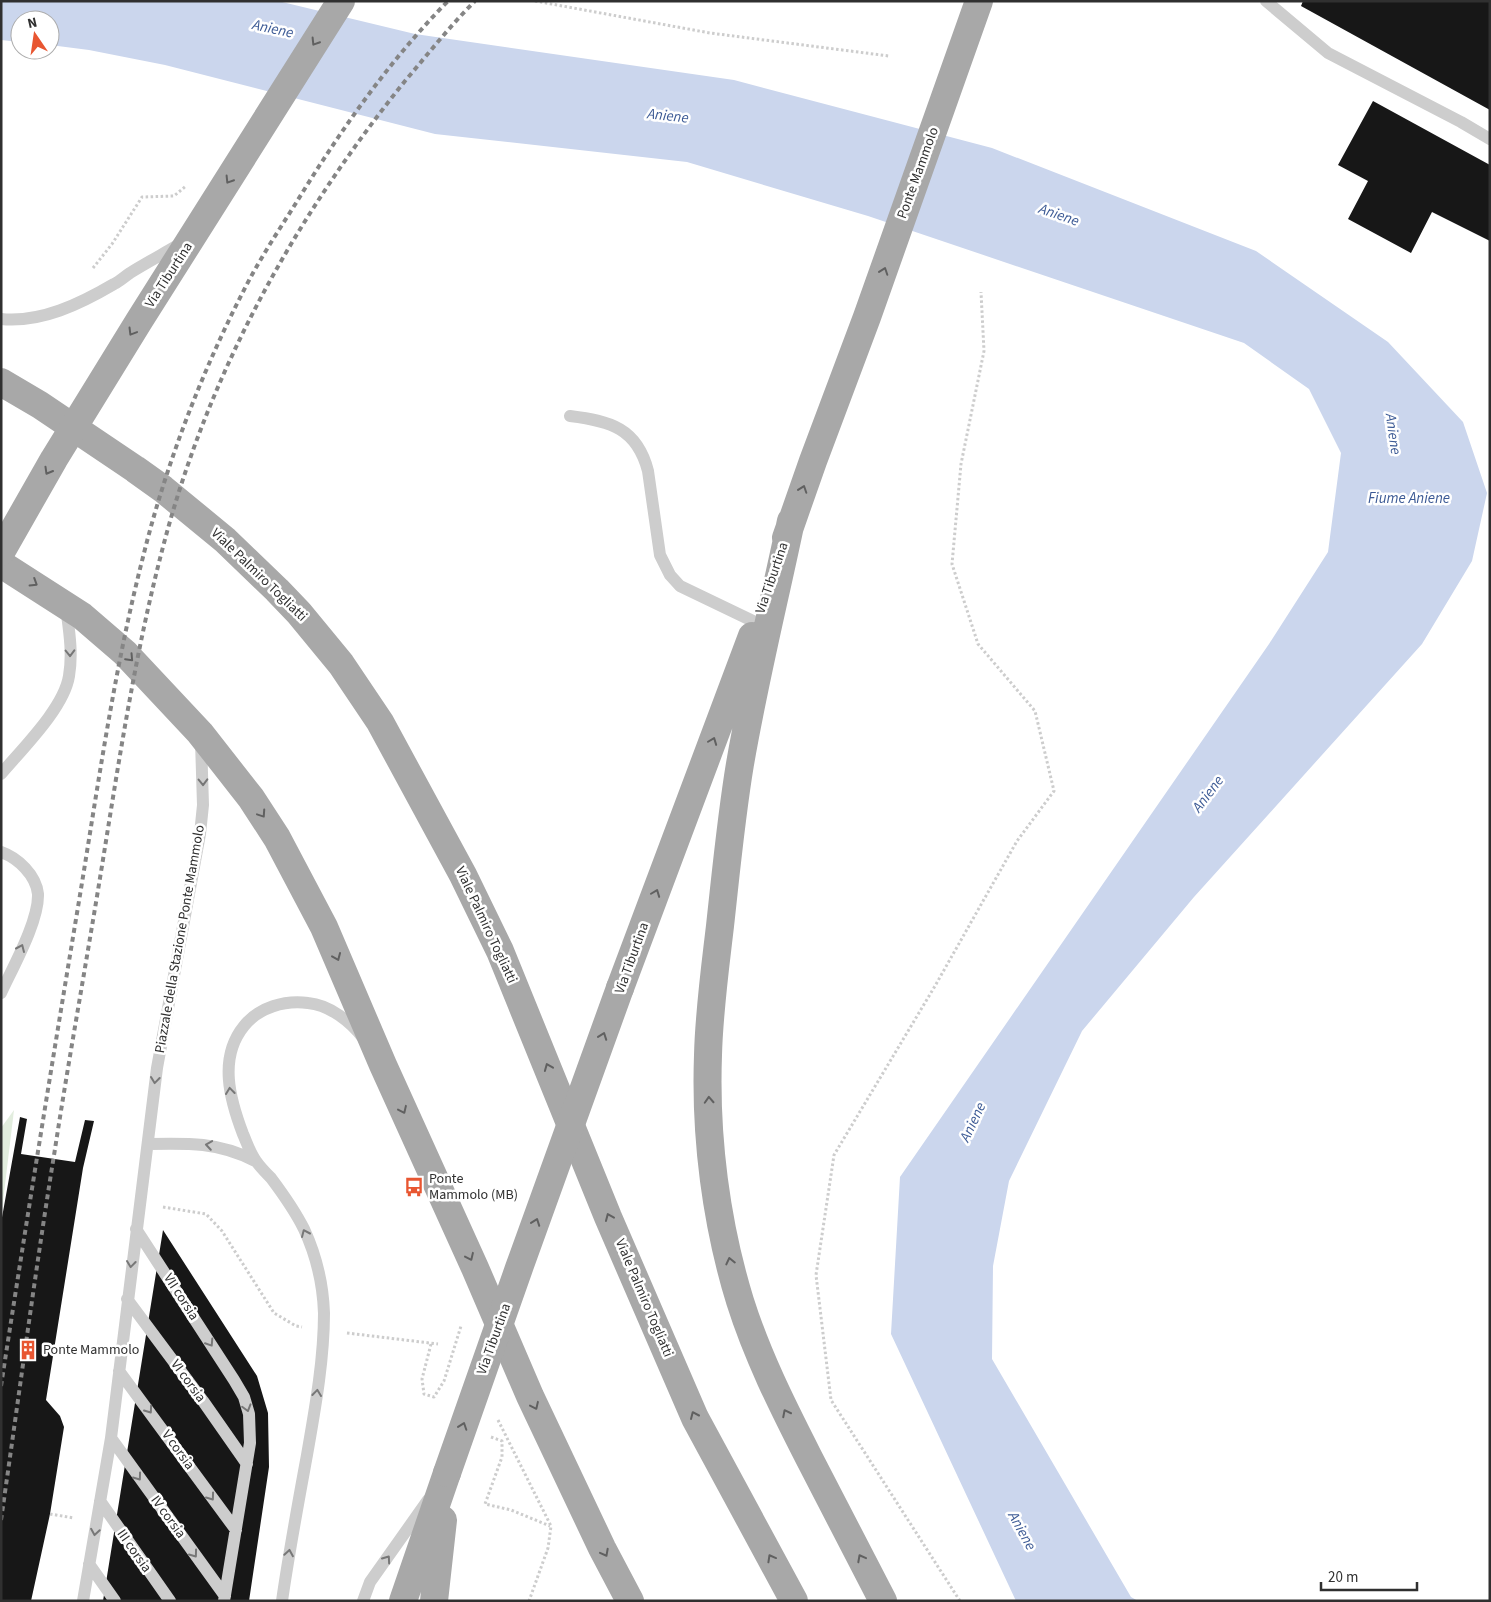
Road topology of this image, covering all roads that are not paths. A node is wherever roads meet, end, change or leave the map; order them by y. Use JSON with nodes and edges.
{"nodes":[{"id":1,"x":341,"y":1,"type":"edge"},
{"id":2,"x":979,"y":1,"type":"edge"},
{"id":3,"x":1266,"y":1,"type":"edge"},
{"id":4,"x":1490,"y":138,"type":"edge"},
{"id":5,"x":193,"y":237,"type":"junction"},
{"id":6,"x":868,"y":317,"type":"joint"},
{"id":7,"x":1,"y":320,"type":"edge"},
{"id":8,"x":1,"y":382,"type":"edge"},
{"id":9,"x":570,"y":416,"type":"dead end"},
{"id":10,"x":791,"y":521,"type":"junction"},
{"id":11,"x":1,"y":552,"type":"edge"},
{"id":12,"x":1,"y":564,"type":"edge"},
{"id":13,"x":66,"y":604,"type":"junction"},
{"id":14,"x":757,"y":623,"type":"junction"},
{"id":15,"x":200,"y":734,"type":"junction"},
{"id":16,"x":1,"y":774,"type":"edge"},
{"id":17,"x":1,"y":852,"type":"edge"},
{"id":18,"x":1,"y":993,"type":"edge"},
{"id":19,"x":383,"y":1065,"type":"junction"},
{"id":20,"x":148,"y":1144,"type":"junction"},
{"id":21,"x":256,"y":1160,"type":"junction"},
{"id":22,"x":136,"y":1229,"type":"junction"},
{"id":23,"x":127,"y":1299,"type":"junction"},
{"id":24,"x":119,"y":1371,"type":"junction"},
{"id":25,"x":111,"y":1438,"type":"junction"},
{"id":26,"x":246,"y":1464,"type":"junction"},
{"id":27,"x":447,"y":1473,"type":"junction"},
{"id":28,"x":100,"y":1501,"type":"junction"},
{"id":29,"x":236,"y":1530,"type":"junction"},
{"id":30,"x":89,"y":1564,"type":"junction"},
{"id":31,"x":224,"y":1598,"type":"edge"},
{"id":32,"x":82,"y":1601,"type":"edge"},
{"id":33,"x":115,"y":1601,"type":"edge"},
{"id":34,"x":170,"y":1601,"type":"edge"},
{"id":35,"x":282,"y":1601,"type":"edge"},
{"id":36,"x":363,"y":1601,"type":"edge"},
{"id":37,"x":403,"y":1601,"type":"edge"},
{"id":38,"x":434,"y":1601,"type":"edge"},
{"id":39,"x":630,"y":1601,"type":"edge"},
{"id":40,"x":794,"y":1601,"type":"edge"},
{"id":41,"x":883,"y":1601,"type":"edge"}],
"edges":[{"from":1,"to":5,"type":"main road","name":"Via Tiburtina","one_way":true,"bridge":true},
{"from":6,"to":2,"type":"main road","name":"Ponte Mammolo","one_way":true},
{"from":3,"to":4,"type":"lane"},
{"from":5,"to":7,"type":"lane"},
{"from":5,"to":11,"type":"main road","name":"Via Tiburtina","one_way":true,"bridge":true},
{"from":10,"to":6,"type":"main road","name":"Via Tiburtina","one_way":true},
{"from":40,"to":8,"type":"main road","name":"Viale Palmiro Togliatti","one_way":true},
{"from":9,"to":14,"type":"lane"},
{"from":10,"to":14,"type":"main road","name":"Via Tiburtina"},
{"from":41,"to":10,"type":"main road","one_way":true},
{"from":12,"to":13,"type":"main road","one_way":true},
{"from":13,"to":15,"type":"main road","one_way":true},
{"from":13,"to":16,"type":"lane","one_way":true},
{"from":27,"to":14,"type":"main road","name":"Via Tiburtina","one_way":true,"bridge":true},
{"from":15,"to":19,"type":"main road","one_way":true},
{"from":15,"to":20,"type":"lane","name":"Piazzale della Stazione Ponte Mammolo","one_way":true},
{"from":18,"to":17,"type":"lane","one_way":true},
{"from":21,"to":19,"type":"lane","one_way":true},
{"from":19,"to":39,"type":"main road","one_way":true},
{"from":21,"to":20,"type":"lane","one_way":true},
{"from":20,"to":22,"type":"lane","name":"Piazzale della Stazione Ponte Mammolo"},
{"from":35,"to":21,"type":"lane","one_way":true},
{"from":22,"to":23,"type":"lane","name":"Piazzale della Stazione Ponte Mammolo","one_way":true},
{"from":22,"to":26,"type":"lane","name":"VII corsia","one_way":true},
{"from":23,"to":24,"type":"lane","name":"Piazzale della Stazione Ponte Mammolo"},
{"from":23,"to":26,"type":"lane","name":"VI corsia"},
{"from":24,"to":25,"type":"lane","name":"Piazzale della Stazione Ponte Mammolo"},
{"from":24,"to":29,"type":"lane","name":"V corsia","one_way":true},
{"from":25,"to":28,"type":"lane","name":"Piazzale della Stazione Ponte Mammolo"},
{"from":25,"to":31,"type":"lane","name":"IV corsia","one_way":true},
{"from":26,"to":29,"type":"lane"},
{"from":36,"to":27,"type":"lane","one_way":true},
{"from":27,"to":37,"type":"main road","name":"Via Tiburtina"},
{"from":27,"to":38,"type":"main road"},
{"from":28,"to":30,"type":"lane","name":"Piazzale della Stazione Ponte Mammolo","one_way":true},
{"from":28,"to":34,"type":"lane","name":"III corsia"},
{"from":29,"to":31,"type":"lane"},
{"from":30,"to":32,"type":"lane","name":"Piazzale della Stazione Ponte Mammolo"},
{"from":30,"to":33,"type":"lane"}]}
